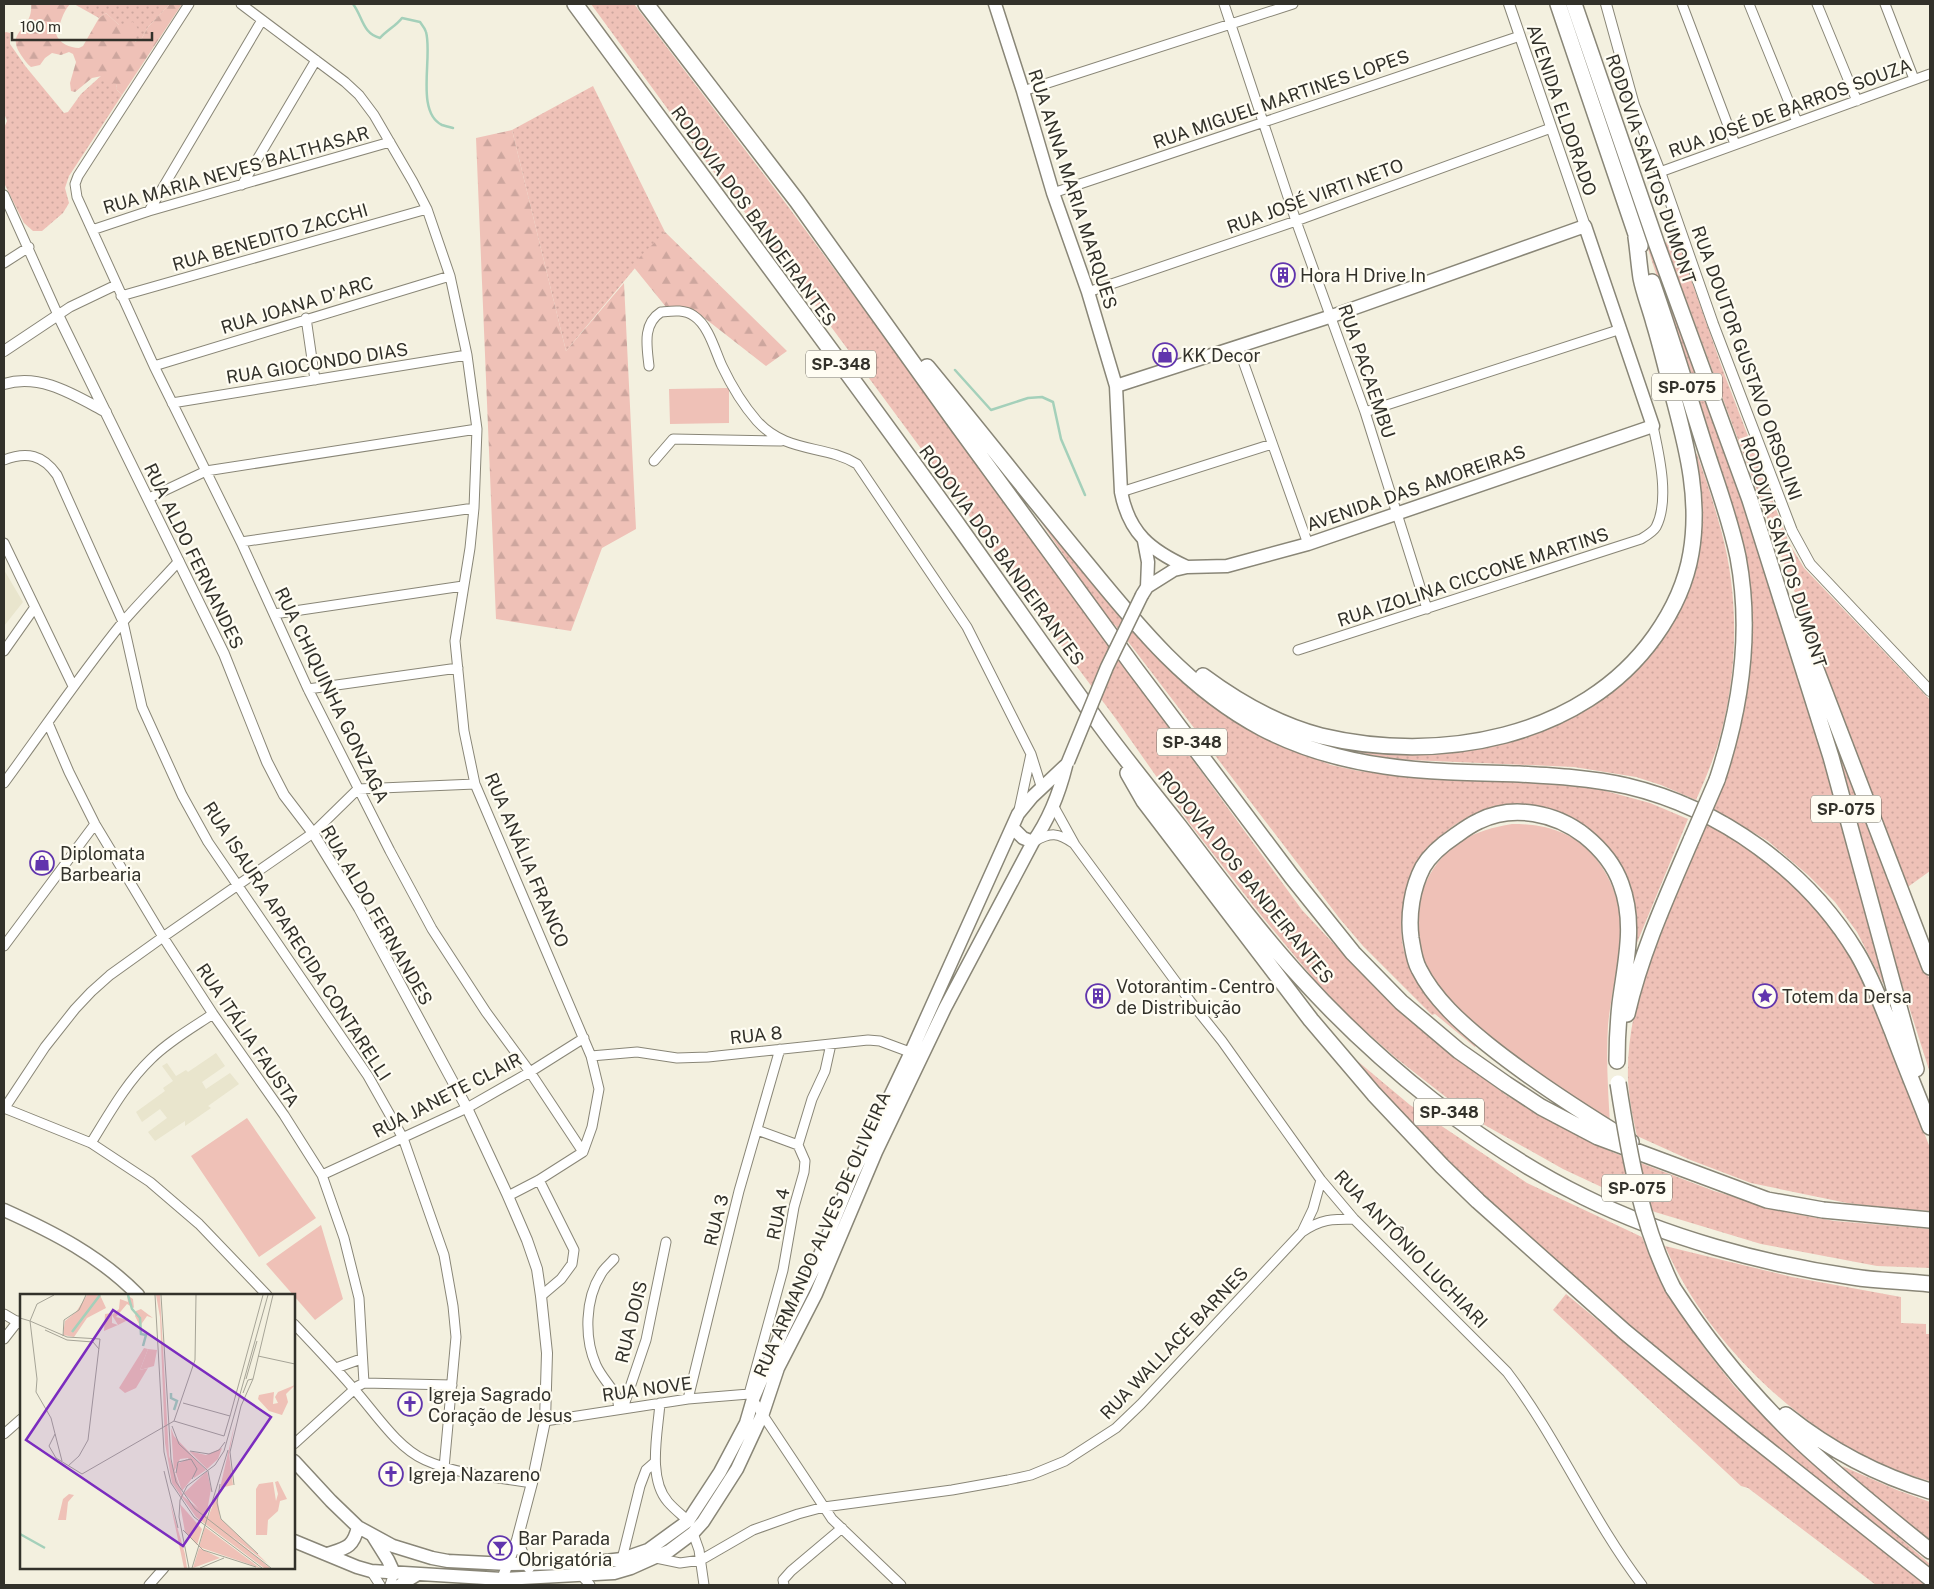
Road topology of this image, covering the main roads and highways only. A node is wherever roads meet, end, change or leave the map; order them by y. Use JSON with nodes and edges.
{"nodes":[{"id":1,"x":574,"y":4,"type":"edge"},
{"id":2,"x":646,"y":4,"type":"edge"},
{"id":3,"x":995,"y":4,"type":"edge"},
{"id":4,"x":1558,"y":4,"type":"edge"},
{"id":5,"x":1576,"y":6,"type":"edge"},
{"id":6,"x":1636,"y":237,"type":"junction"},
{"id":7,"x":855,"y":280,"type":"junction"},
{"id":8,"x":1116,"y":386,"type":"junction"},
{"id":9,"x":1750,"y":500,"type":"junction"},
{"id":10,"x":1144,"y":541,"type":"junction"},
{"id":11,"x":1187,"y":567,"type":"junction"},
{"id":12,"x":1145,"y":591,"type":"junction"},
{"id":13,"x":1124,"y":609,"type":"junction"},
{"id":14,"x":1103,"y":728,"type":"junction"},
{"id":15,"x":1067,"y":763,"type":"junction"},
{"id":16,"x":1042,"y":789,"type":"junction"},
{"id":17,"x":1054,"y":807,"type":"junction"},
{"id":18,"x":1013,"y":828,"type":"junction"},
{"id":19,"x":1033,"y":842,"type":"junction"},
{"id":20,"x":1930,"y":967,"type":"edge"},
{"id":21,"x":916,"y":1055,"type":"junction"},
{"id":22,"x":1617,"y":1061,"type":"junction"},
{"id":23,"x":1930,"y":1120,"type":"edge"},
{"id":24,"x":1930,"y":1128,"type":"edge"},
{"id":25,"x":1664,"y":1162,"type":"junction"},
{"id":26,"x":4,"y":1210,"type":"edge"},
{"id":27,"x":1930,"y":1220,"type":"edge"},
{"id":28,"x":1930,"y":1284,"type":"edge"},
{"id":29,"x":137,"y":1294,"type":"edge"},
{"id":30,"x":1738,"y":1373,"type":"junction"},
{"id":31,"x":295,"y":1462,"type":"edge"},
{"id":32,"x":1930,"y":1491,"type":"edge"},
{"id":33,"x":358,"y":1527,"type":"junction"},
{"id":34,"x":372,"y":1536,"type":"junction"},
{"id":35,"x":295,"y":1541,"type":"edge"},
{"id":36,"x":1930,"y":1551,"type":"edge"},
{"id":37,"x":327,"y":1554,"type":"junction"},
{"id":38,"x":394,"y":1572,"type":"junction"},
{"id":39,"x":418,"y":1574,"type":"junction"},
{"id":40,"x":1930,"y":1578,"type":"edge"},
{"id":41,"x":586,"y":1580,"type":"edge"},
{"id":42,"x":502,"y":1582,"type":"edge"},
{"id":43,"x":530,"y":1582,"type":"edge"},
{"id":44,"x":400,"y":1585,"type":"edge"}],
"edges":[{"from":1,"to":14,"type":"highway","name":"RODOVIA DOS BANDEIRANTES","number":"SP-348"},
{"from":2,"to":7,"type":"highway","name":"RODOVIA DOS BANDEIRANTES","number":"SP-348"},
{"from":3,"to":8,"type":"main road","name":"RUA ANNA MARIA MARQUES"},
{"from":4,"to":6,"type":"highway","name":"RODOVIA SANTOS DUMONT","number":"SP-075"},
{"from":5,"to":9,"type":"highway","name":"RODOVIA SANTOS DUMONT","number":"SP-075"},
{"from":6,"to":13,"type":"highway"},
{"from":6,"to":22,"type":"highway","name":"RODOVIA SANTOS DUMONT","number":"SP-075","bridge":true},
{"from":7,"to":13,"type":"highway"},
{"from":7,"to":25,"type":"highway","name":"RODOVIA DOS BANDEIRANTES","number":"SP-348"},
{"from":8,"to":10,"type":"main road","name":"AVENIDA DAS AMOREIRAS"},
{"from":8,"to":11,"type":"main road","name":"AVENIDA DAS AMOREIRAS"},
{"from":9,"to":20,"type":"highway"},
{"from":9,"to":23,"type":"highway","name":"RODOVIA SANTOS DUMONT","number":"SP-075"},
{"from":10,"to":11,"type":"main road","name":"AVENIDA DAS AMOREIRAS"},
{"from":10,"to":12,"type":"main road","name":"AVENIDA DAS AMOREIRAS"},
{"from":11,"to":12,"type":"main road","name":"AVENIDA DAS AMOREIRAS"},
{"from":12,"to":15,"type":"main road","name":"RUA ARMANDO ALVES DE OLIVEIRA","bridge":true},
{"from":13,"to":24,"type":"highway"},
{"from":14,"to":28,"type":"highway","name":"RODOVIA DOS BANDEIRANTES","number":"SP-348"},
{"from":14,"to":40,"type":"highway"},
{"from":15,"to":16,"type":"main road","name":"RUA ARMANDO ALVES DE OLIVEIRA"},
{"from":15,"to":17,"type":"main road","name":"RUA ARMANDO ALVES DE OLIVEIRA"},
{"from":16,"to":17,"type":"main road"},
{"from":16,"to":18,"type":"main road","name":"RUA ARMANDO ALVES DE OLIVEIRA"},
{"from":17,"to":19,"type":"main road","name":"RUA ARMANDO ALVES DE OLIVEIRA"},
{"from":18,"to":19,"type":"main road"},
{"from":18,"to":21,"type":"main road","name":"RUA ARMANDO ALVES DE OLIVEIRA"},
{"from":19,"to":21,"type":"main road","name":"RUA ARMANDO ALVES DE OLIVEIRA"},
{"from":21,"to":34,"type":"main road","name":"RUA ARMANDO ALVES DE OLIVEIRA"},
{"from":21,"to":41,"type":"main road","name":"RUA ARMANDO ALVES DE OLIVEIRA"},
{"from":22,"to":25,"type":"highway"},
{"from":22,"to":30,"type":"highway","number":"SP-075","bridge":true},
{"from":25,"to":27,"type":"highway","name":"RODOVIA DOS BANDEIRANTES","number":"SP-348"},
{"from":26,"to":29,"type":"main road"},
{"from":30,"to":32,"type":"highway"},
{"from":30,"to":36,"type":"highway"},
{"from":31,"to":33,"type":"main road","name":"RUA ARMANDO ALVES DE OLIVEIRA"},
{"from":33,"to":34,"type":"main road","name":"RUA ARMANDO ALVES DE OLIVEIRA"},
{"from":33,"to":37,"type":"main road"},
{"from":34,"to":38,"type":"main road"},
{"from":35,"to":37,"type":"main road","name":"RUA ARMANDO ALVES DE OLIVEIRA"},
{"from":37,"to":38,"type":"main road","name":"RUA ARMANDO ALVES DE OLIVEIRA"},
{"from":38,"to":39,"type":"main road","name":"RUA ARMANDO ALVES DE OLIVEIRA"},
{"from":39,"to":42,"type":"main road","name":"RUA ARMANDO ALVES DE OLIVEIRA"},
{"from":39,"to":44,"type":"main road"},
{"from":41,"to":43,"type":"main road","name":"RUA ARMANDO ALVES DE OLIVEIRA"},
{"from":42,"to":43,"type":"main road","name":"RUA ARMANDO ALVES DE OLIVEIRA"}]}
